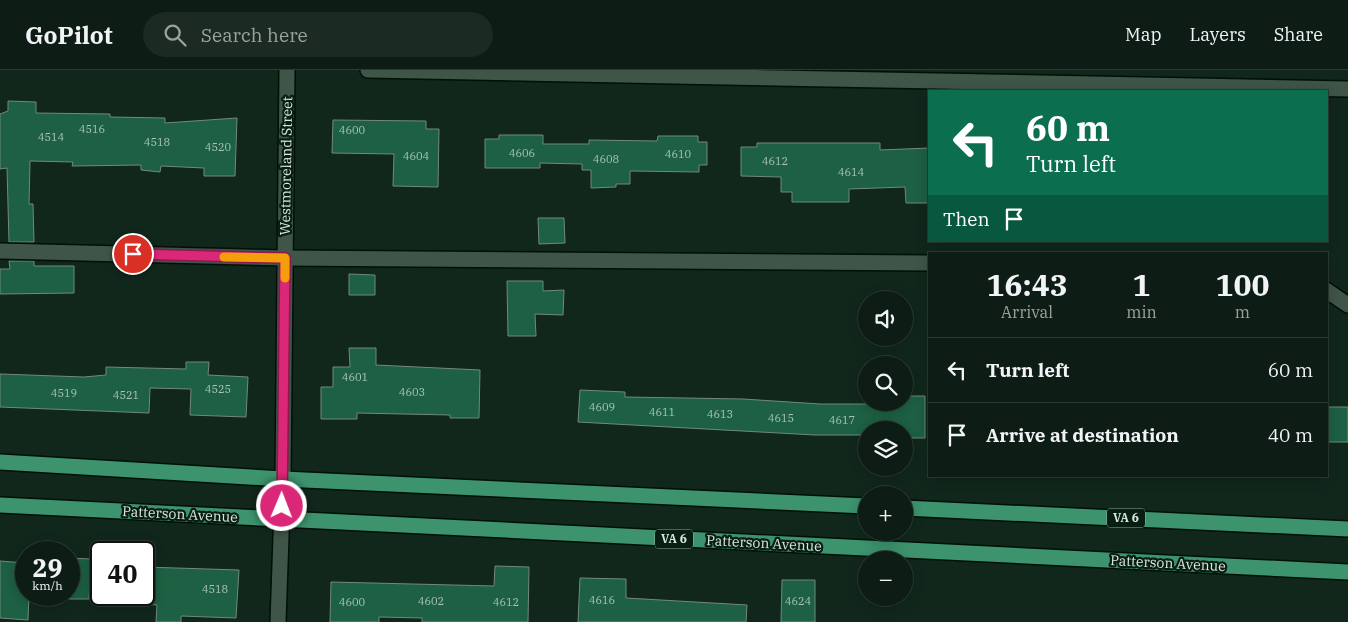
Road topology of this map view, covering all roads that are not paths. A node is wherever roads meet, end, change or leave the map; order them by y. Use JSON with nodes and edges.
{"nodes":[{"id":1,"x":287,"y":70,"type":"edge"},
{"id":2,"x":368,"y":70,"type":"edge"},
{"id":3,"x":1348,"y":89,"type":"edge"},
{"id":4,"x":0,"y":252,"type":"edge"},
{"id":5,"x":285,"y":258,"type":"junction"},
{"id":6,"x":928,"y":263,"type":"edge"},
{"id":7,"x":1328,"y":291,"type":"edge"},
{"id":8,"x":1348,"y":305,"type":"edge"},
{"id":9,"x":0,"y":462,"type":"edge"},
{"id":10,"x":283,"y":479,"type":"junction"},
{"id":11,"x":0,"y":506,"type":"edge"},
{"id":12,"x":858,"y":506,"type":"edge"},
{"id":13,"x":913,"y":508,"type":"edge"},
{"id":14,"x":282,"y":519,"type":"junction"},
{"id":15,"x":1348,"y":529,"type":"edge"},
{"id":16,"x":1348,"y":572,"type":"edge"},
{"id":17,"x":278,"y":622,"type":"edge"}],
"edges":[{"from":1,"to":5,"type":"street","name":"Westmoreland Street"},
{"from":2,"to":3,"type":"street"},
{"from":4,"to":5,"type":"street"},
{"from":5,"to":6,"type":"street"},
{"from":5,"to":10,"type":"street","name":"Westmoreland Street"},
{"from":7,"to":8,"type":"street"},
{"from":9,"to":10,"type":"main road"},
{"from":10,"to":12,"type":"main road"},
{"from":10,"to":14,"type":"street","name":"Westmoreland Street"},
{"from":11,"to":14,"type":"main road","name":"Patterson Avenue","number":"VA 6"},
{"from":13,"to":15,"type":"main road","number":"VA 6"},
{"from":14,"to":16,"type":"main road","name":"Patterson Avenue","number":"VA 6"},
{"from":14,"to":17,"type":"street","name":"Westmoreland Street"}]}
